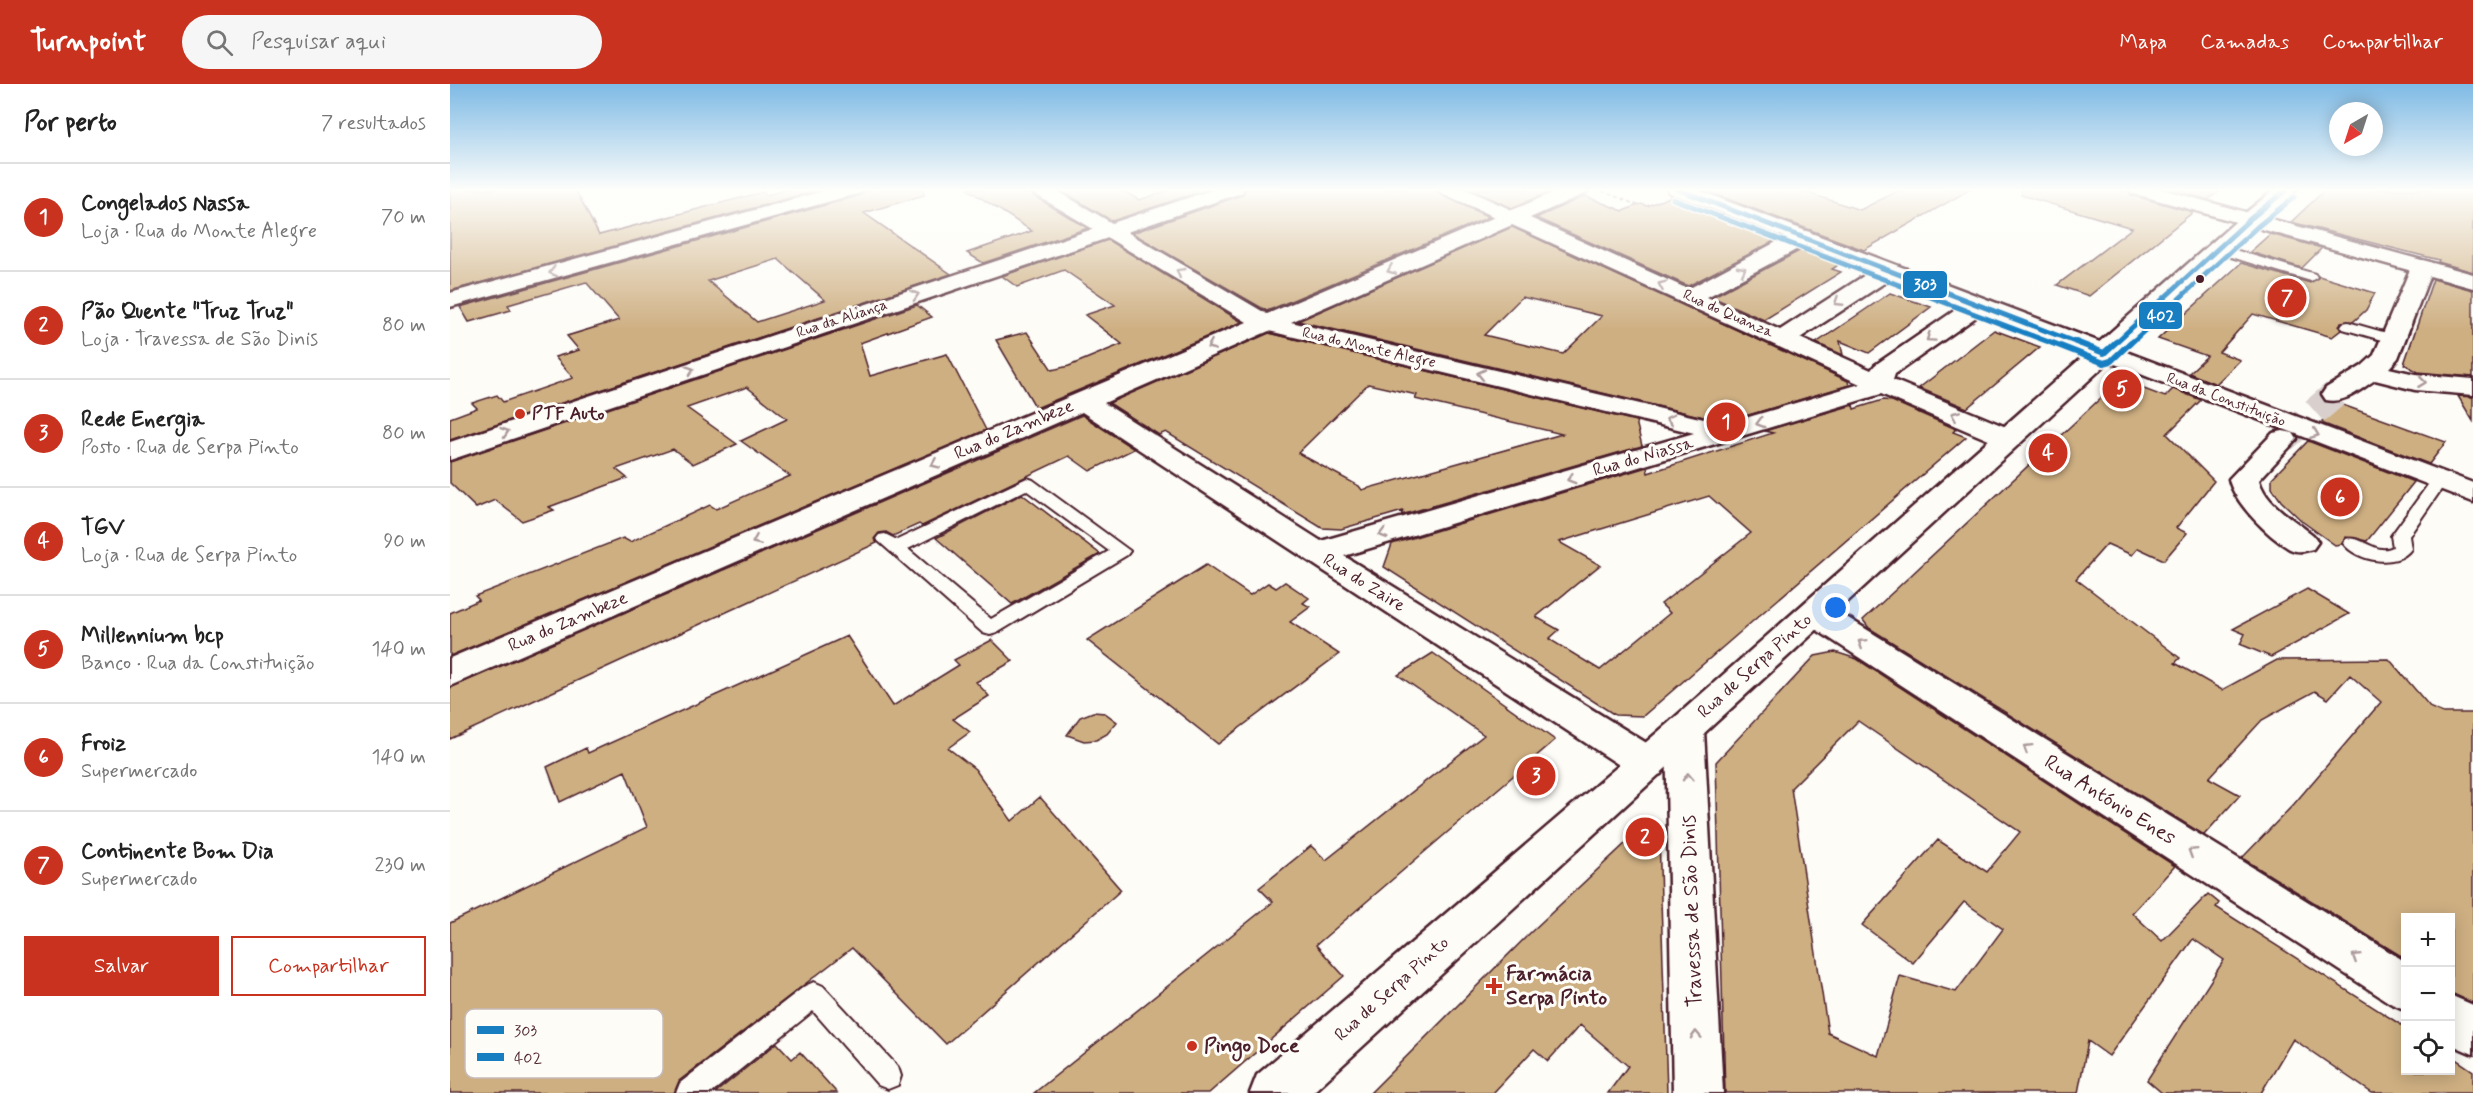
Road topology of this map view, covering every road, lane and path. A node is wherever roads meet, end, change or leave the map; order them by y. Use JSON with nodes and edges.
{"nodes":[{"id":1,"x":682,"y":236,"type":"edge"},
{"id":2,"x":1091,"y":236,"type":"edge"},
{"id":3,"x":1119,"y":236,"type":"edge"},
{"id":4,"x":1470,"y":236,"type":"edge"},
{"id":5,"x":1554,"y":236,"type":"edge"},
{"id":6,"x":2232,"y":236,"type":"edge"},
{"id":7,"x":2311,"y":236,"type":"edge"},
{"id":8,"x":1803,"y":237,"type":"joint"},
{"id":9,"x":2218,"y":249,"type":"junction"},
{"id":10,"x":2422,"y":267,"type":"junction"},
{"id":11,"x":1887,"y":271,"type":"junction"},
{"id":12,"x":2311,"y":276,"type":"dead end"},
{"id":13,"x":2473,"y":281,"type":"edge"},
{"id":14,"x":1690,"y":297,"type":"junction"},
{"id":15,"x":450,"y":300,"type":"edge"},
{"id":16,"x":1978,"y":305,"type":"junction"},
{"id":17,"x":1266,"y":323,"type":"junction"},
{"id":18,"x":2348,"y":326,"type":"dead end"},
{"id":19,"x":1782,"y":339,"type":"junction"},
{"id":20,"x":2392,"y":339,"type":"junction"},
{"id":21,"x":2103,"y":353,"type":"junction"},
{"id":22,"x":2372,"y":371,"type":"junction"},
{"id":23,"x":1878,"y":383,"type":"junction"},
{"id":24,"x":2473,"y":387,"type":"edge"},
{"id":25,"x":2335,"y":394,"type":"tunnel mouth"},
{"id":26,"x":1083,"y":401,"type":"junction"},
{"id":27,"x":1727,"y":433,"type":"junction"},
{"id":28,"x":2008,"y":438,"type":"junction"},
{"id":29,"x":2283,"y":439,"type":"tunnel mouth"},
{"id":30,"x":450,"y":451,"type":"edge"},
{"id":31,"x":2439,"y":481,"type":"junction"},
{"id":32,"x":2473,"y":494,"type":"edge"},
{"id":33,"x":2302,"y":542,"type":"dead end"},
{"id":34,"x":2352,"y":543,"type":"dead end"},
{"id":35,"x":890,"y":544,"type":"joint"},
{"id":36,"x":1317,"y":553,"type":"junction"},
{"id":37,"x":1815,"y":613,"type":"junction"},
{"id":38,"x":450,"y":673,"type":"edge"},
{"id":39,"x":1684,"y":730,"type":"junction"},
{"id":40,"x":1647,"y":763,"type":"junction"},
{"id":41,"x":2401,"y":985,"type":"edge"},
{"id":42,"x":2455,"y":1020,"type":"edge"},
{"id":43,"x":2473,"y":1031,"type":"edge"},
{"id":44,"x":888,"y":1076,"type":"dead end"},
{"id":45,"x":690,"y":1093,"type":"edge"},
{"id":46,"x":1275,"y":1093,"type":"edge"},
{"id":47,"x":1698,"y":1093,"type":"edge"}],
"edges":[{"from":1,"to":15,"type":"street","one_way":true},
{"from":30,"to":2,"type":"street","name":"Rua da Aliança","one_way":true},
{"from":17,"to":3,"type":"street","name":"Rua do Monte Alegre","one_way":true},
{"from":4,"to":17,"type":"street","name":"Rua do Zambeze","one_way":true},
{"from":14,"to":5,"type":"street","name":"Rua do Quanza","one_way":true},
{"from":6,"to":9,"type":"street","name":"Rua de Serpa Pinto"},
{"from":7,"to":10,"type":"street"},
{"from":8,"to":11,"type":"street","name":"Rua da Constituição"},
{"from":14,"to":8,"type":"street","one_way":true},
{"from":9,"to":12,"type":"lane"},
{"from":9,"to":21,"type":"street","name":"Rua de Serpa Pinto"},
{"from":10,"to":13,"type":"street"},
{"from":10,"to":20,"type":"street"},
{"from":11,"to":16,"type":"street","name":"Rua da Constituição"},
{"from":11,"to":19,"type":"street","one_way":true},
{"from":14,"to":19,"type":"street","name":"Rua do Quanza"},
{"from":16,"to":21,"type":"street","name":"Rua da Constituição"},
{"from":16,"to":23,"type":"street","name":"Rua do Niassa","one_way":true},
{"from":17,"to":26,"type":"street","name":"Rua do Zambeze","one_way":true},
{"from":27,"to":17,"type":"street","name":"Rua do Monte Alegre","one_way":true},
{"from":18,"to":20,"type":"lane"},
{"from":19,"to":23,"type":"street","name":"Rua do Quanza"},
{"from":20,"to":22,"type":"street"},
{"from":21,"to":28,"type":"street","name":"Rua de Serpa Pinto"},
{"from":21,"to":31,"type":"street","name":"Rua da Constituição","one_way":true},
{"from":22,"to":24,"type":"street","one_way":true},
{"from":22,"to":25,"type":"street"},
{"from":23,"to":27,"type":"street","name":"Rua do Niassa","one_way":true},
{"from":28,"to":23,"type":"street","name":"Rua do Quanza","one_way":true},
{"from":26,"to":36,"type":"street","name":"Rua do Zaire"},
{"from":26,"to":38,"type":"street","name":"Rua do Zambeze","one_way":true},
{"from":27,"to":36,"type":"street","name":"Rua do Niassa","one_way":true},
{"from":28,"to":37,"type":"street","name":"Rua de Serpa Pinto"},
{"from":29,"to":33,"type":"street"},
{"from":31,"to":32,"type":"street","name":"Rua da Constituição"},
{"from":31,"to":34,"type":"lane"},
{"from":35,"to":35,"type":"lane"},
{"from":36,"to":40,"type":"street","name":"Rua do Zaire"},
{"from":37,"to":39,"type":"street","name":"Rua de Serpa Pinto"},
{"from":41,"to":37,"type":"street","name":"Rua António Enes","one_way":true},
{"from":39,"to":40,"type":"street","name":"Rua de Serpa Pinto"},
{"from":47,"to":39,"type":"street","name":"Travessa de São Dinis","one_way":true},
{"from":40,"to":46,"type":"street","name":"Rua de Serpa Pinto"},
{"from":42,"to":43,"type":"street"},
{"from":44,"to":45,"type":"lane"}]}
